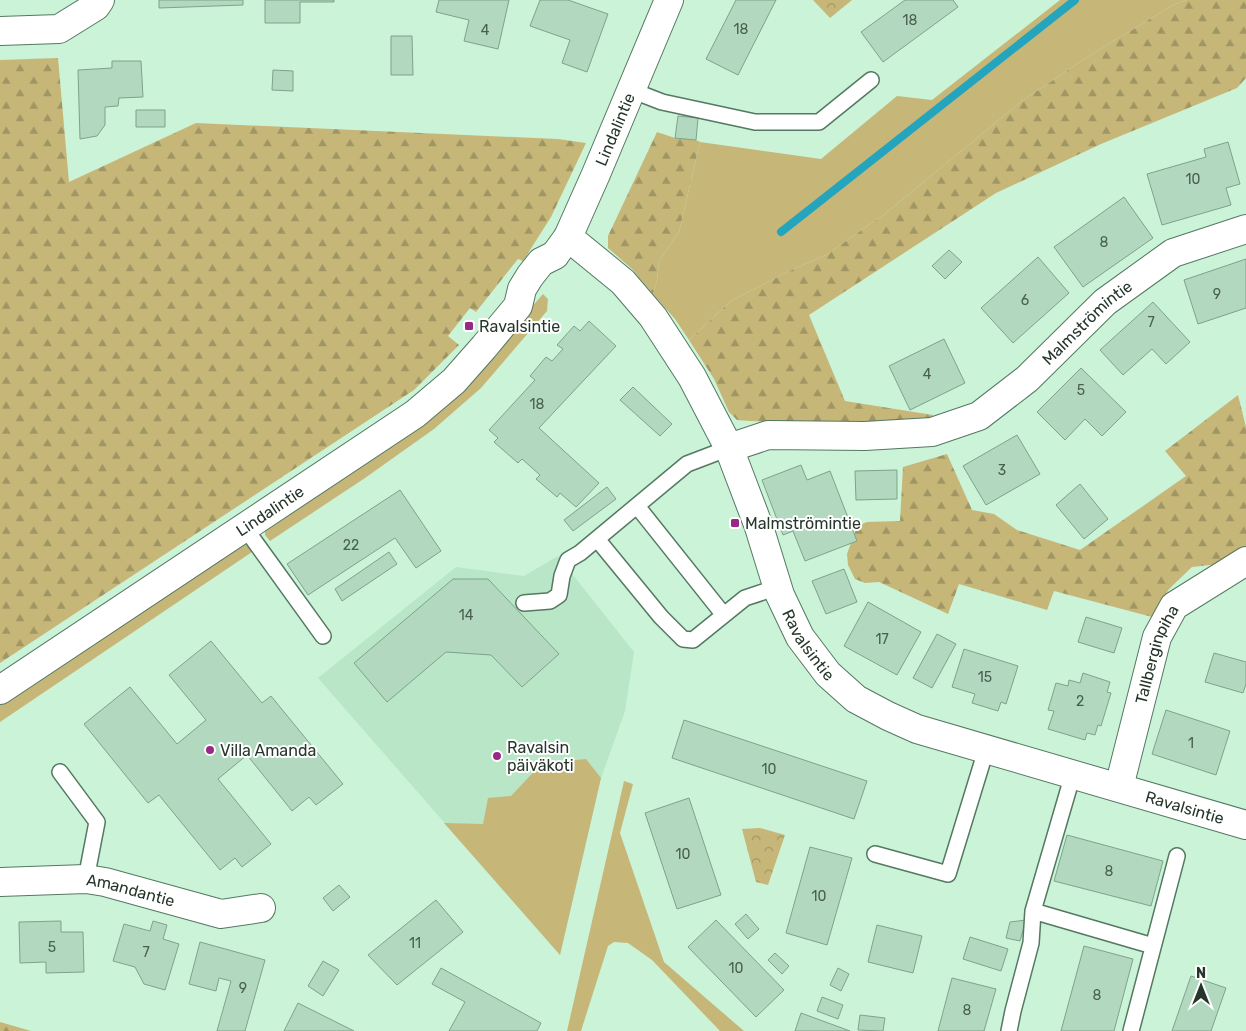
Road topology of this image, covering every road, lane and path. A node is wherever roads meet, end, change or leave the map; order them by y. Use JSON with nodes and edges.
{"nodes":[{"id":1,"x":100,"y":0,"type":"edge"},
{"id":2,"x":664,"y":2,"type":"edge"},
{"id":3,"x":0,"y":31,"type":"edge"},
{"id":4,"x":871,"y":80,"type":"dead end"},
{"id":5,"x":631,"y":90,"type":"junction"},
{"id":6,"x":1246,"y":229,"type":"edge"},
{"id":7,"x":561,"y":246,"type":"junction"},
{"id":8,"x":729,"y":448,"type":"junction"},
{"id":9,"x":637,"y":506,"type":"junction"},
{"id":10,"x":244,"y":528,"type":"junction"},
{"id":11,"x":597,"y":539,"type":"junction"},
{"id":12,"x":1246,"y":561,"type":"edge"},
{"id":13,"x":778,"y":587,"type":"junction"},
{"id":14,"x":524,"y":603,"type":"dead end"},
{"id":15,"x":723,"y":614,"type":"junction"},
{"id":16,"x":323,"y":636,"type":"dead end"},
{"id":17,"x":0,"y":690,"type":"edge"},
{"id":18,"x":986,"y":750,"type":"junction"},
{"id":19,"x":60,"y":772,"type":"dead end"},
{"id":20,"x":1073,"y":774,"type":"junction"},
{"id":21,"x":1119,"y":787,"type":"junction"},
{"id":22,"x":1246,"y":825,"type":"edge"},
{"id":23,"x":875,"y":854,"type":"dead end"},
{"id":24,"x":1177,"y":856,"type":"dead end"},
{"id":25,"x":86,"y":879,"type":"junction"},
{"id":26,"x":0,"y":882,"type":"edge"},
{"id":27,"x":261,"y":908,"type":"dead end"},
{"id":28,"x":1033,"y":912,"type":"junction"},
{"id":29,"x":1153,"y":946,"type":"junction"},
{"id":30,"x":1010,"y":1031,"type":"edge"},
{"id":31,"x":1131,"y":1031,"type":"edge"}],
"edges":[{"from":1,"to":3,"type":"street"},
{"from":2,"to":5,"type":"street","name":"Lindalintie"},
{"from":4,"to":5,"type":"lane"},
{"from":5,"to":7,"type":"street","name":"Lindalintie"},
{"from":6,"to":8,"type":"street","name":"Malmströmintie"},
{"from":7,"to":8,"type":"street","name":"Ravalsintie"},
{"from":7,"to":10,"type":"street","name":"Lindalintie"},
{"from":8,"to":9,"type":"lane"},
{"from":8,"to":13,"type":"street","name":"Ravalsintie"},
{"from":9,"to":11,"type":"lane"},
{"from":9,"to":15,"type":"lane"},
{"from":10,"to":16,"type":"lane"},
{"from":10,"to":17,"type":"street","name":"Lindalintie"},
{"from":11,"to":14,"type":"lane"},
{"from":11,"to":15,"type":"lane"},
{"from":12,"to":21,"type":"street","name":"Tallberginpiha"},
{"from":13,"to":15,"type":"lane"},
{"from":13,"to":18,"type":"street","name":"Ravalsintie"},
{"from":18,"to":20,"type":"street","name":"Ravalsintie"},
{"from":18,"to":23,"type":"lane"},
{"from":19,"to":25,"type":"lane"},
{"from":20,"to":21,"type":"street","name":"Ravalsintie"},
{"from":20,"to":28,"type":"lane"},
{"from":21,"to":22,"type":"street","name":"Ravalsintie"},
{"from":24,"to":29,"type":"lane"},
{"from":25,"to":26,"type":"street","name":"Amandantie"},
{"from":25,"to":27,"type":"street","name":"Amandantie"},
{"from":28,"to":29,"type":"lane"},
{"from":28,"to":30,"type":"lane"},
{"from":29,"to":31,"type":"lane"}]}
